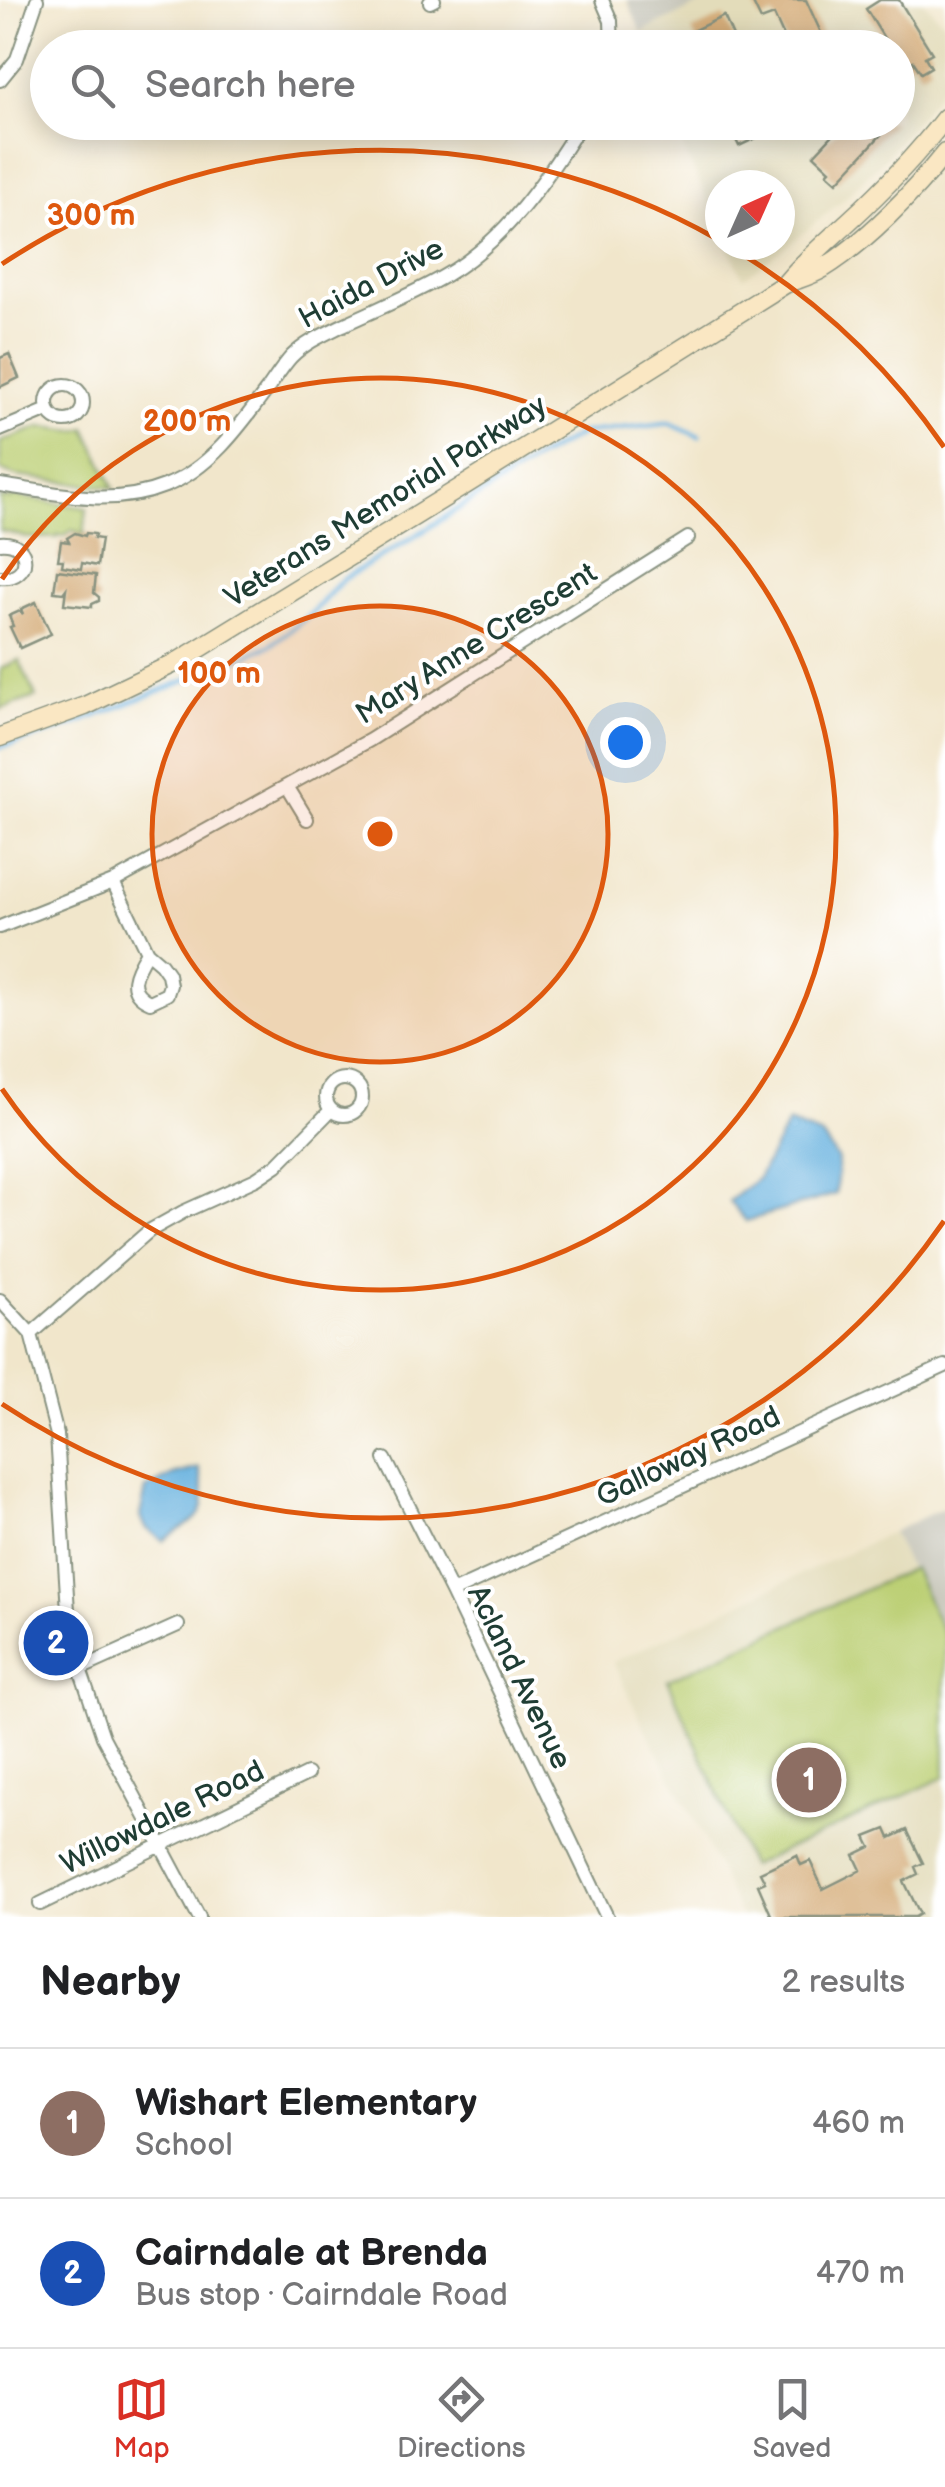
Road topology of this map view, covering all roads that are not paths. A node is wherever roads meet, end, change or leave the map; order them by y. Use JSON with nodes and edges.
{"nodes":[{"id":1,"x":37,"y":0,"type":"edge"},
{"id":2,"x":602,"y":0,"type":"edge"},
{"id":3,"x":611,"y":30,"type":"edge"},
{"id":4,"x":0,"y":80,"type":"edge"},
{"id":5,"x":945,"y":118,"type":"edge"},
{"id":6,"x":571,"y":140,"type":"edge"},
{"id":7,"x":945,"y":154,"type":"edge"},
{"id":8,"x":785,"y":284,"type":"junction"},
{"id":9,"x":48,"y":410,"type":"dead end"},
{"id":10,"x":0,"y":430,"type":"edge"},
{"id":11,"x":0,"y":485,"type":"edge"},
{"id":12,"x":688,"y":538,"type":"dead end"},
{"id":13,"x":0,"y":543,"type":"edge"},
{"id":14,"x":0,"y":577,"type":"edge"},
{"id":15,"x":0,"y":737,"type":"edge"},
{"id":16,"x":287,"y":786,"type":"junction"},
{"id":17,"x":307,"y":819,"type":"dead end"},
{"id":18,"x":113,"y":882,"type":"junction"},
{"id":19,"x":0,"y":928,"type":"edge"},
{"id":20,"x":147,"y":952,"type":"dead end"},
{"id":21,"x":331,"y":1110,"type":"dead end"},
{"id":22,"x":0,"y":1300,"type":"edge"},
{"id":23,"x":31,"y":1334,"type":"junction"},
{"id":24,"x":945,"y":1366,"type":"edge"},
{"id":25,"x":385,"y":1459,"type":"dead end"},
{"id":26,"x":452,"y":1592,"type":"junction"},
{"id":27,"x":178,"y":1625,"type":"dead end"},
{"id":28,"x":80,"y":1669,"type":"junction"},
{"id":29,"x":307,"y":1774,"type":"dead end"},
{"id":30,"x":160,"y":1846,"type":"junction"},
{"id":31,"x":40,"y":1904,"type":"dead end"},
{"id":32,"x":199,"y":1917,"type":"edge"},
{"id":33,"x":607,"y":1917,"type":"edge"}],
"edges":[{"from":1,"to":4,"type":"street"},
{"from":2,"to":3,"type":"street"},
{"from":5,"to":8,"type":"main road","name":"Veterans Memorial Parkway"},
{"from":6,"to":11,"type":"street","name":"Haida Drive"},
{"from":7,"to":8,"type":"main road","name":"Veterans Memorial Parkway"},
{"from":8,"to":15,"type":"main road","name":"Veterans Memorial Parkway"},
{"from":9,"to":10,"type":"street"},
{"from":12,"to":16,"type":"street","name":"Mary Anne Crescent"},
{"from":13,"to":14,"type":"street"},
{"from":16,"to":17,"type":"street"},
{"from":16,"to":18,"type":"street","name":"Mary Anne Crescent"},
{"from":18,"to":19,"type":"street","name":"Mary Anne Crescent"},
{"from":18,"to":20,"type":"street"},
{"from":21,"to":23,"type":"street"},
{"from":22,"to":23,"type":"street"},
{"from":23,"to":28,"type":"street"},
{"from":24,"to":26,"type":"street","name":"Galloway Road"},
{"from":25,"to":26,"type":"street","name":"Acland Avenue"},
{"from":26,"to":33,"type":"street","name":"Acland Avenue"},
{"from":27,"to":28,"type":"street"},
{"from":28,"to":30,"type":"street"},
{"from":29,"to":30,"type":"street","name":"Willowdale Road"},
{"from":30,"to":31,"type":"street","name":"Willowdale Road"},
{"from":30,"to":32,"type":"street"}]}
